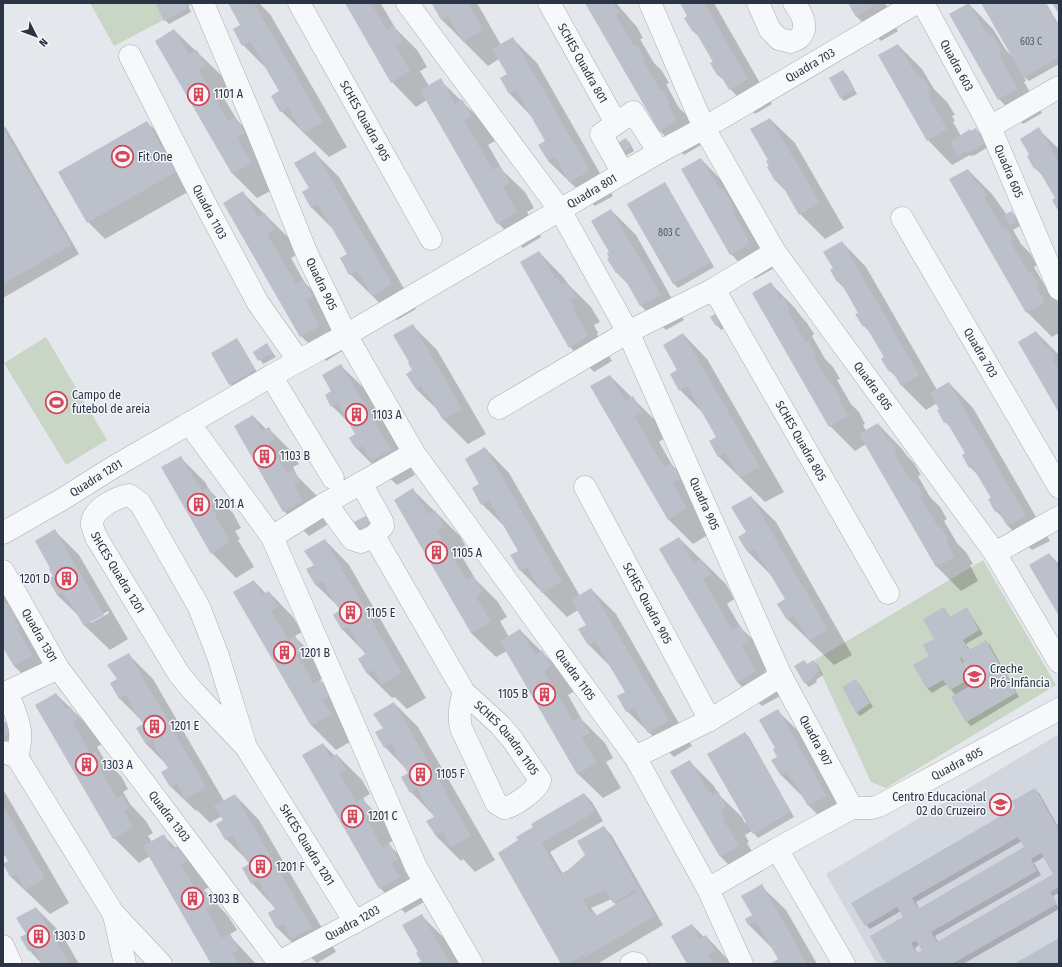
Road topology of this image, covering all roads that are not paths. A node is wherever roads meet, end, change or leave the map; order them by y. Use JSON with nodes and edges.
{"nodes":[{"id":1,"x":203,"y":3,"type":"edge"},
{"id":2,"x":299,"y":3,"type":"edge"},
{"id":3,"x":407,"y":3,"type":"edge"},
{"id":4,"x":549,"y":3,"type":"edge"},
{"id":5,"x":650,"y":3,"type":"edge"},
{"id":6,"x":758,"y":3,"type":"edge"},
{"id":7,"x":794,"y":3,"type":"edge"},
{"id":8,"x":916,"y":3,"type":"edge"},
{"id":9,"x":923,"y":3,"type":"edge"},
{"id":10,"x":130,"y":56,"type":"dead end"},
{"id":11,"x":1057,"y":94,"type":"edge"},
{"id":12,"x":616,"y":123,"type":"junction"},
{"id":13,"x":990,"y":127,"type":"junction"},
{"id":14,"x":704,"y":128,"type":"junction"},
{"id":15,"x":659,"y":152,"type":"junction"},
{"id":16,"x":623,"y":173,"type":"junction"},
{"id":17,"x":560,"y":210,"type":"junction"},
{"id":18,"x":902,"y":218,"type":"dead end"},
{"id":19,"x":431,"y":239,"type":"dead end"},
{"id":20,"x":775,"y":252,"type":"junction"},
{"id":21,"x":714,"y":289,"type":"junction"},
{"id":22,"x":1059,"y":289,"type":"edge"},
{"id":23,"x":628,"y":332,"type":"junction"},
{"id":24,"x":346,"y":335,"type":"junction"},
{"id":25,"x":299,"y":361,"type":"junction"},
{"id":26,"x":271,"y":376,"type":"junction"},
{"id":27,"x":499,"y":408,"type":"dead end"},
{"id":28,"x":189,"y":424,"type":"junction"},
{"id":29,"x":414,"y":453,"type":"junction"},
{"id":30,"x":333,"y":478,"type":"dead end"},
{"id":31,"x":361,"y":483,"type":"junction"},
{"id":32,"x":585,"y":487,"type":"dead end"},
{"id":33,"x":1059,"y":487,"type":"edge"},
{"id":34,"x":326,"y":503,"type":"junction"},
{"id":35,"x":1059,"y":517,"type":"edge"},
{"id":36,"x":3,"y":533,"type":"edge"},
{"id":37,"x":272,"y":536,"type":"junction"},
{"id":38,"x":374,"y":536,"type":"junction"},
{"id":39,"x":995,"y":553,"type":"junction"},
{"id":40,"x":3,"y":571,"type":"edge"},
{"id":41,"x":888,"y":593,"type":"dead end"},
{"id":42,"x":1059,"y":662,"type":"edge"},
{"id":43,"x":58,"y":668,"type":"junction"},
{"id":44,"x":781,"y":676,"type":"junction"},
{"id":45,"x":464,"y":692,"type":"junction"},
{"id":46,"x":5,"y":693,"type":"edge"},
{"id":47,"x":1059,"y":709,"type":"edge"},
{"id":48,"x":710,"y":720,"type":"junction"},
{"id":49,"x":246,"y":747,"type":"junction"},
{"id":50,"x":10,"y":755,"type":"edge"},
{"id":51,"x":635,"y":757,"type":"junction"},
{"id":52,"x":852,"y":808,"type":"junction"},
{"id":53,"x":776,"y":849,"type":"junction"},
{"id":54,"x":425,"y":882,"type":"junction"},
{"id":55,"x":708,"y":889,"type":"junction"},
{"id":56,"x":113,"y":914,"type":"junction"},
{"id":57,"x":355,"y":922,"type":"junction"},
{"id":58,"x":3,"y":946,"type":"edge"},
{"id":59,"x":279,"y":963,"type":"edge"},
{"id":60,"x":11,"y":964,"type":"edge"},
{"id":61,"x":125,"y":964,"type":"edge"},
{"id":62,"x":161,"y":964,"type":"edge"},
{"id":63,"x":472,"y":964,"type":"edge"},
{"id":64,"x":631,"y":964,"type":"edge"},
{"id":65,"x":637,"y":964,"type":"edge"},
{"id":66,"x":742,"y":964,"type":"edge"},
{"id":67,"x":844,"y":964,"type":"edge"}],
"edges":[{"from":1,"to":24,"type":"street","name":"Quadra 905"},
{"from":2,"to":19,"type":"street","name":"SCHES Quadra 905"},
{"from":3,"to":17,"type":"street","name":"Quadra 905"},
{"from":4,"to":12,"type":"street","name":"SCHES Quadra 801"},
{"from":5,"to":14,"type":"street"},
{"from":6,"to":7,"type":"street"},
{"from":8,"to":14,"type":"street","name":"Quadra 703"},
{"from":9,"to":13,"type":"street","name":"Quadra 603"},
{"from":10,"to":25,"type":"street","name":"Quadra 1103"},
{"from":11,"to":13,"type":"street"},
{"from":12,"to":15,"type":"street","name":"Quadra 801"},
{"from":12,"to":16,"type":"street","name":"Quadra 801"},
{"from":13,"to":22,"type":"street","name":"Quadra 605"},
{"from":14,"to":15,"type":"street","name":"Quadra 801"},
{"from":14,"to":20,"type":"street"},
{"from":15,"to":16,"type":"street","name":"Quadra 801"},
{"from":16,"to":17,"type":"street","name":"Quadra 801"},
{"from":17,"to":23,"type":"street","name":"Quadra 905"},
{"from":17,"to":24,"type":"street"},
{"from":18,"to":33,"type":"street","name":"Quadra 703"},
{"from":20,"to":21,"type":"street"},
{"from":20,"to":39,"type":"street","name":"Quadra 805"},
{"from":21,"to":23,"type":"street"},
{"from":21,"to":41,"type":"street","name":"SCHES Quadra 805"},
{"from":23,"to":27,"type":"street"},
{"from":23,"to":44,"type":"street","name":"Quadra 905"},
{"from":24,"to":25,"type":"street"},
{"from":24,"to":29,"type":"street"},
{"from":25,"to":26,"type":"street"},
{"from":26,"to":28,"type":"street"},
{"from":26,"to":30,"type":"street"},
{"from":28,"to":36,"type":"street","name":"Quadra 1201"},
{"from":28,"to":37,"type":"street"},
{"from":29,"to":31,"type":"street"},
{"from":29,"to":51,"type":"street","name":"Quadra 1105"},
{"from":31,"to":34,"type":"street"},
{"from":31,"to":38,"type":"street"},
{"from":32,"to":48,"type":"street","name":"SCHES Quadra 905"},
{"from":34,"to":37,"type":"street"},
{"from":34,"to":38,"type":"street"},
{"from":35,"to":39,"type":"street"},
{"from":37,"to":54,"type":"street"},
{"from":38,"to":45,"type":"street","name":"SCHES Quadra 1105"},
{"from":39,"to":42,"type":"street","name":"Quadra 805"},
{"from":40,"to":43,"type":"street","name":"Quadra 1301"},
{"from":43,"to":46,"type":"street","name":"Quadra 1301"},
{"from":43,"to":59,"type":"street","name":"Quadra 1303"},
{"from":44,"to":48,"type":"street"},
{"from":44,"to":52,"type":"street","name":"Quadra 907"},
{"from":45,"to":45,"type":"street","name":"SCHES Quadra 1105"},
{"from":46,"to":50,"type":"street"},
{"from":47,"to":52,"type":"street","name":"Quadra 805"},
{"from":48,"to":51,"type":"street"},
{"from":49,"to":49,"type":"street","name":"SHCES Quadra 1201"},
{"from":49,"to":57,"type":"street","name":"SHCES Quadra 1201"},
{"from":50,"to":56,"type":"street"},
{"from":51,"to":55,"type":"street","name":"Quadra 1105"},
{"from":52,"to":53,"type":"street"},
{"from":53,"to":55,"type":"street"},
{"from":53,"to":67,"type":"street"},
{"from":54,"to":57,"type":"street","name":"Quadra 1203"},
{"from":54,"to":63,"type":"street"},
{"from":55,"to":66,"type":"street","name":"Quadra 1105"},
{"from":56,"to":61,"type":"street"},
{"from":56,"to":62,"type":"street"},
{"from":57,"to":59,"type":"street","name":"Quadra 1203"},
{"from":58,"to":60,"type":"street"},
{"from":64,"to":65,"type":"street"}]}
